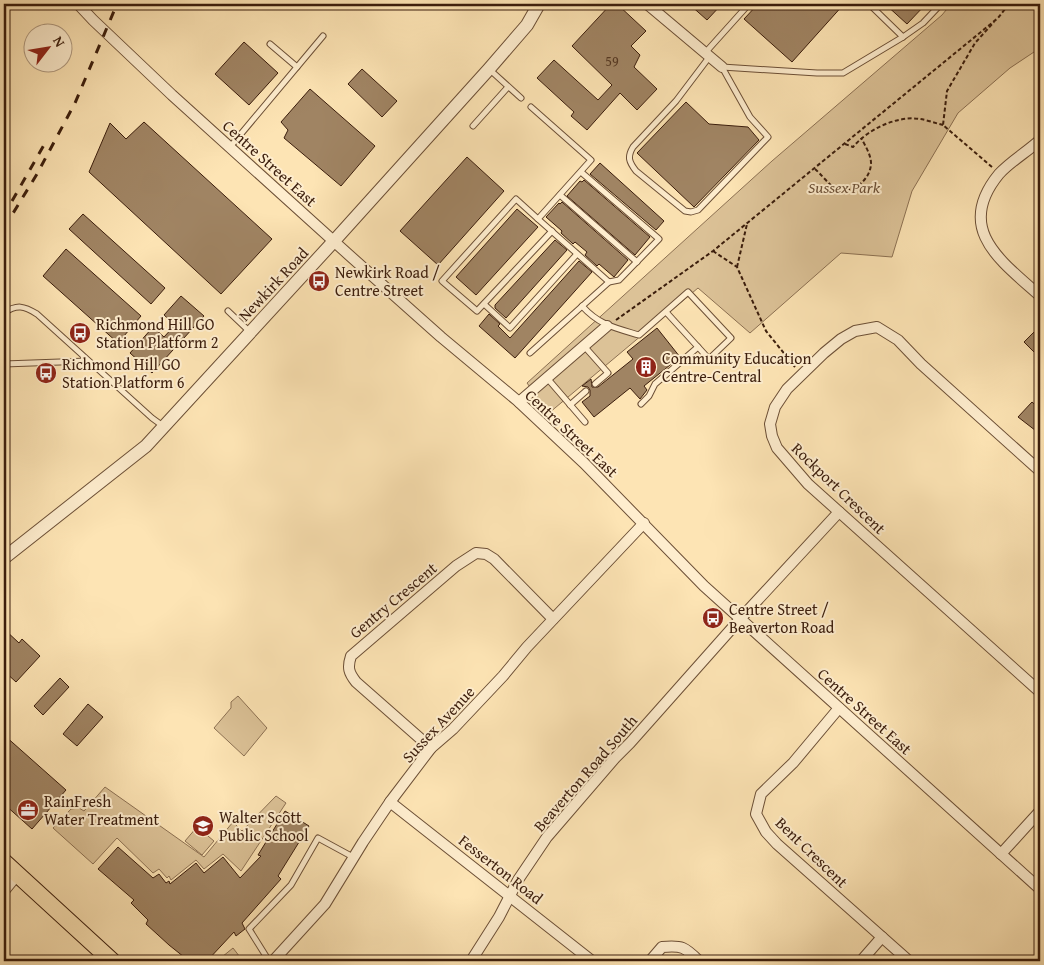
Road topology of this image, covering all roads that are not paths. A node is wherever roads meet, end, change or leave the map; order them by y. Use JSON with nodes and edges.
{"nodes":[{"id":1,"x":78,"y":4,"type":"edge"},
{"id":2,"x":539,"y":4,"type":"edge"},
{"id":3,"x":647,"y":4,"type":"edge"},
{"id":4,"x":749,"y":4,"type":"edge"},
{"id":5,"x":869,"y":4,"type":"edge"},
{"id":6,"x":941,"y":4,"type":"edge"},
{"id":7,"x":323,"y":36,"type":"dead end"},
{"id":8,"x":903,"y":37,"type":"junction"},
{"id":9,"x":270,"y":44,"type":"dead end"},
{"id":10,"x":707,"y":55,"type":"junction"},
{"id":11,"x":297,"y":67,"type":"junction"},
{"id":12,"x":722,"y":67,"type":"junction"},
{"id":13,"x":489,"y":69,"type":"junction"},
{"id":14,"x":508,"y":87,"type":"junction"},
{"id":15,"x":521,"y":98,"type":"dead end"},
{"id":16,"x":531,"y":107,"type":"dead end"},
{"id":17,"x":473,"y":126,"type":"dead end"},
{"id":18,"x":1040,"y":140,"type":"edge"},
{"id":19,"x":230,"y":147,"type":"junction"},
{"id":20,"x":581,"y":172,"type":"junction"},
{"id":21,"x":560,"y":195,"type":"junction"},
{"id":22,"x":538,"y":219,"type":"junction"},
{"id":23,"x":552,"y":231,"type":"junction"},
{"id":24,"x":334,"y":242,"type":"junction"},
{"id":25,"x":577,"y":254,"type":"junction"},
{"id":26,"x":637,"y":262,"type":"junction"},
{"id":27,"x":608,"y":282,"type":"junction"},
{"id":28,"x":1040,"y":296,"type":"edge"},
{"id":29,"x":484,"y":304,"type":"junction"},
{"id":30,"x":582,"y":306,"type":"junction"},
{"id":31,"x":228,"y":311,"type":"dead end"},
{"id":32,"x":666,"y":312,"type":"junction"},
{"id":33,"x":4,"y":313,"type":"edge"},
{"id":34,"x":607,"y":326,"type":"junction"},
{"id":35,"x":251,"y":332,"type":"junction"},
{"id":36,"x":584,"y":346,"type":"junction"},
{"id":37,"x":698,"y":347,"type":"junction"},
{"id":38,"x":530,"y":353,"type":"dead end"},
{"id":39,"x":88,"y":361,"type":"junction"},
{"id":40,"x":4,"y":364,"type":"edge"},
{"id":41,"x":547,"y":378,"type":"junction"},
{"id":42,"x":595,"y":384,"type":"dead end"},
{"id":43,"x":586,"y":391,"type":"dead end"},
{"id":44,"x":519,"y":402,"type":"junction"},
{"id":45,"x":570,"y":404,"type":"junction"},
{"id":46,"x":641,"y":404,"type":"dead end"},
{"id":47,"x":585,"y":422,"type":"dead end"},
{"id":48,"x":164,"y":426,"type":"junction"},
{"id":49,"x":1040,"y":471,"type":"edge"},
{"id":50,"x":840,"y":512,"type":"junction"},
{"id":51,"x":644,"y":523,"type":"junction"},
{"id":52,"x":4,"y":558,"type":"edge"},
{"id":53,"x":741,"y":618,"type":"junction"},
{"id":54,"x":553,"y":619,"type":"junction"},
{"id":55,"x":1040,"y":692,"type":"edge"},
{"id":56,"x":839,"y":708,"type":"junction"},
{"id":57,"x":431,"y":748,"type":"junction"},
{"id":58,"x":390,"y":802,"type":"junction"},
{"id":59,"x":1040,"y":811,"type":"edge"},
{"id":60,"x":1001,"y":854,"type":"junction"},
{"id":61,"x":353,"y":857,"type":"junction"},
{"id":62,"x":4,"y":862,"type":"edge"},
{"id":63,"x":17,"y":875,"type":"junction"},
{"id":64,"x":1040,"y":889,"type":"edge"},
{"id":65,"x":4,"y":892,"type":"edge"},
{"id":66,"x":510,"y":896,"type":"junction"},
{"id":67,"x":882,"y":937,"type":"junction"},
{"id":68,"x":112,"y":961,"type":"edge"},
{"id":69,"x":271,"y":961,"type":"edge"},
{"id":70,"x":471,"y":961,"type":"edge"},
{"id":71,"x":592,"y":961,"type":"edge"},
{"id":72,"x":650,"y":961,"type":"edge"},
{"id":73,"x":699,"y":961,"type":"edge"},
{"id":74,"x":862,"y":961,"type":"edge"},
{"id":75,"x":909,"y":961,"type":"edge"}],
"edges":[{"from":1,"to":19,"type":"street","name":"Centre Street East"},
{"from":2,"to":13,"type":"street","name":"Newkirk Road"},
{"from":3,"to":10,"type":"street"},
{"from":4,"to":10,"type":"lane"},
{"from":5,"to":8,"type":"lane"},
{"from":6,"to":8,"type":"lane"},
{"from":7,"to":11,"type":"lane"},
{"from":8,"to":12,"type":"lane"},
{"from":9,"to":11,"type":"lane"},
{"from":10,"to":12,"type":"street"},
{"from":10,"to":12,"type":"lane"},
{"from":11,"to":19,"type":"lane"},
{"from":13,"to":14,"type":"lane"},
{"from":13,"to":24,"type":"street","name":"Newkirk Road"},
{"from":14,"to":15,"type":"lane"},
{"from":14,"to":17,"type":"lane"},
{"from":16,"to":20,"type":"lane"},
{"from":18,"to":28,"type":"street"},
{"from":19,"to":24,"type":"street","name":"Centre Street East"},
{"from":20,"to":21,"type":"lane"},
{"from":20,"to":26,"type":"lane"},
{"from":21,"to":22,"type":"lane"},
{"from":21,"to":26,"type":"lane"},
{"from":22,"to":23,"type":"lane"},
{"from":22,"to":29,"type":"lane"},
{"from":23,"to":25,"type":"lane"},
{"from":23,"to":29,"type":"lane"},
{"from":24,"to":35,"type":"street","name":"Newkirk Road"},
{"from":24,"to":44,"type":"street","name":"Centre Street East"},
{"from":25,"to":27,"type":"lane"},
{"from":25,"to":29,"type":"lane"},
{"from":26,"to":27,"type":"lane"},
{"from":27,"to":30,"type":"lane"},
{"from":30,"to":34,"type":"lane"},
{"from":30,"to":38,"type":"lane"},
{"from":31,"to":35,"type":"lane"},
{"from":32,"to":34,"type":"lane"},
{"from":32,"to":37,"type":"lane"},
{"from":32,"to":37,"type":"lane"},
{"from":33,"to":39,"type":"lane"},
{"from":34,"to":36,"type":"street"},
{"from":35,"to":48,"type":"street","name":"Newkirk Road"},
{"from":36,"to":41,"type":"street"},
{"from":36,"to":42,"type":"lane"},
{"from":37,"to":46,"type":"lane"},
{"from":39,"to":40,"type":"lane"},
{"from":39,"to":48,"type":"lane"},
{"from":41,"to":44,"type":"street"},
{"from":41,"to":45,"type":"lane"},
{"from":43,"to":45,"type":"lane"},
{"from":44,"to":51,"type":"street","name":"Centre Street East"},
{"from":45,"to":47,"type":"lane"},
{"from":48,"to":52,"type":"street","name":"Newkirk Road"},
{"from":49,"to":50,"type":"street","name":"Rockport Crescent"},
{"from":50,"to":53,"type":"street","name":"Beaverton Road South"},
{"from":50,"to":55,"type":"street","name":"Rockport Crescent"},
{"from":51,"to":53,"type":"street","name":"Centre Street East"},
{"from":51,"to":54,"type":"street","name":"Sussex Avenue"},
{"from":53,"to":56,"type":"street","name":"Centre Street East"},
{"from":53,"to":66,"type":"street","name":"Beaverton Road South"},
{"from":54,"to":57,"type":"street","name":"Sussex Avenue"},
{"from":54,"to":57,"type":"street","name":"Gentry Crescent"},
{"from":56,"to":60,"type":"street","name":"Centre Street East"},
{"from":56,"to":67,"type":"street","name":"Bent Crescent"},
{"from":57,"to":58,"type":"street","name":"Sussex Avenue"},
{"from":58,"to":61,"type":"street","name":"Sussex Avenue"},
{"from":58,"to":66,"type":"street","name":"Fesserton Road"},
{"from":59,"to":60,"type":"street"},
{"from":60,"to":64,"type":"street","name":"Centre Street East"},
{"from":61,"to":69,"type":"street","name":"Sussex Avenue"},
{"from":61,"to":69,"type":"lane"},
{"from":62,"to":63,"type":"main road"},
{"from":63,"to":65,"type":"street"},
{"from":63,"to":68,"type":"main road"},
{"from":66,"to":70,"type":"street","name":"Beaverton Road South"},
{"from":66,"to":71,"type":"street","name":"Fesserton Road"},
{"from":67,"to":74,"type":"street"},
{"from":67,"to":75,"type":"street","name":"Bent Crescent"},
{"from":72,"to":73,"type":"street"}]}
